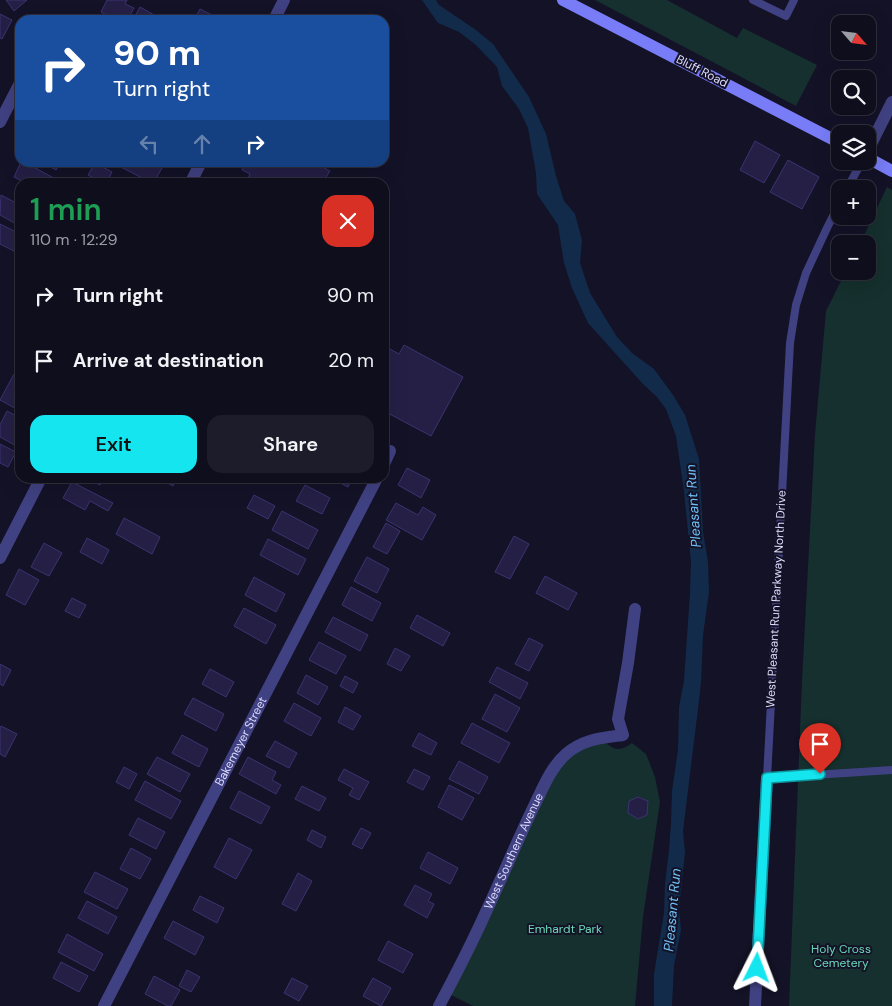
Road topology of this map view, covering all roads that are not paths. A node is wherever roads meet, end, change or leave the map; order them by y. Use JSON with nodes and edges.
{"nodes":[{"id":1,"x":284,"y":0,"type":"edge"},
{"id":2,"x":563,"y":0,"type":"edge"},
{"id":3,"x":753,"y":0,"type":"edge"},
{"id":4,"x":794,"y":0,"type":"edge"},
{"id":5,"x":276,"y":15,"type":"edge"},
{"id":6,"x":15,"y":93,"type":"edge"},
{"id":7,"x":892,"y":102,"type":"edge"},
{"id":8,"x":0,"y":122,"type":"edge"},
{"id":9,"x":876,"y":134,"type":"edge"},
{"id":10,"x":831,"y":138,"type":"edge"},
{"id":11,"x":876,"y":162,"type":"edge"},
{"id":12,"x":892,"y":171,"type":"edge"},
{"id":13,"x":831,"y":219,"type":"edge"},
{"id":14,"x":38,"y":483,"type":"edge"},
{"id":15,"x":374,"y":483,"type":"edge"},
{"id":16,"x":0,"y":558,"type":"edge"},
{"id":17,"x":635,"y":609,"type":"dead end"},
{"id":18,"x":892,"y":770,"type":"edge"},
{"id":19,"x":767,"y":778,"type":"junction"},
{"id":20,"x":442,"y":1005,"type":"edge"},
{"id":21,"x":104,"y":1006,"type":"edge"},
{"id":22,"x":755,"y":1006,"type":"edge"}],
"edges":[{"from":1,"to":5,"type":"street"},
{"from":2,"to":10,"type":"main road","name":"Bluff Road"},
{"from":3,"to":4,"type":"lane"},
{"from":6,"to":8,"type":"street"},
{"from":7,"to":9,"type":"street"},
{"from":11,"to":12,"type":"main road"},
{"from":13,"to":19,"type":"lane","name":"West Pleasant Run Parkway North Drive"},
{"from":14,"to":16,"type":"street"},
{"from":15,"to":21,"type":"street","name":"Bakemeyer Street"},
{"from":17,"to":20,"type":"street","name":"West Southern Avenue"},
{"from":18,"to":19,"type":"lane"},
{"from":19,"to":22,"type":"street","name":"West Pleasant Run Parkway North Drive"}]}
